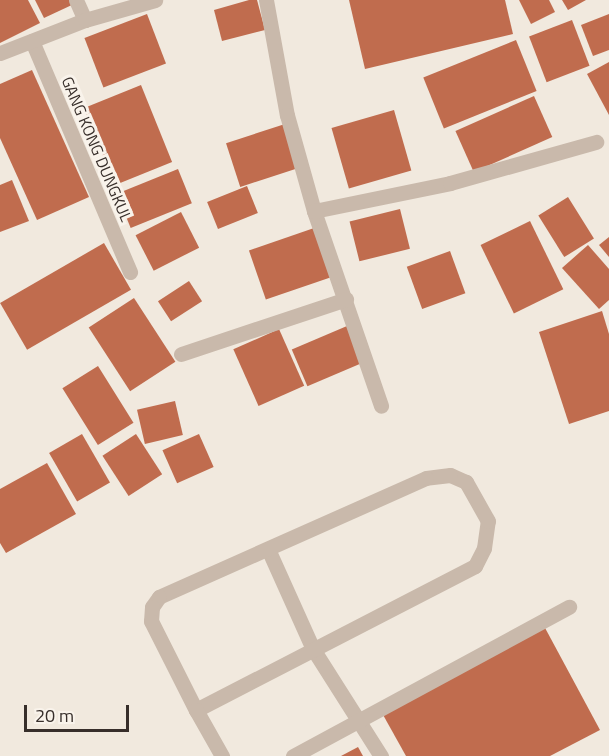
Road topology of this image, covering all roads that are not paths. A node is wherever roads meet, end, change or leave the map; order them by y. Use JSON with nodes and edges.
{"nodes":[{"id":1,"x":76,"y":0,"type":"edge"},
{"id":2,"x":155,"y":0,"type":"edge"},
{"id":3,"x":266,"y":0,"type":"edge"},
{"id":4,"x":85,"y":20,"type":"junction"},
{"id":5,"x":32,"y":41,"type":"junction"},
{"id":6,"x":0,"y":53,"type":"edge"},
{"id":7,"x":596,"y":142,"type":"dead end"},
{"id":8,"x":315,"y":211,"type":"junction"},
{"id":9,"x":130,"y":272,"type":"dead end"},
{"id":10,"x":346,"y":299,"type":"junction"},
{"id":11,"x":182,"y":354,"type":"dead end"},
{"id":12,"x":381,"y":406,"type":"dead end"},
{"id":13,"x":268,"y":549,"type":"junction"},
{"id":14,"x":569,"y":607,"type":"dead end"},
{"id":15,"x":313,"y":649,"type":"junction"},
{"id":16,"x":196,"y":710,"type":"junction"},
{"id":17,"x":360,"y":718,"type":"junction"},
{"id":18,"x":222,"y":756,"type":"edge"},
{"id":19,"x":293,"y":756,"type":"edge"},
{"id":20,"x":381,"y":756,"type":"edge"}],
"edges":[{"from":1,"to":4,"type":"street"},
{"from":2,"to":4,"type":"street"},
{"from":3,"to":8,"type":"street"},
{"from":4,"to":5,"type":"street"},
{"from":5,"to":6,"type":"street"},
{"from":5,"to":9,"type":"street","name":"GANG KONG DUNGKUL"},
{"from":7,"to":8,"type":"street"},
{"from":8,"to":10,"type":"street"},
{"from":10,"to":11,"type":"street"},
{"from":10,"to":12,"type":"street"},
{"from":13,"to":15,"type":"street"},
{"from":13,"to":15,"type":"street"},
{"from":13,"to":16,"type":"street"},
{"from":14,"to":17,"type":"street"},
{"from":15,"to":16,"type":"street"},
{"from":15,"to":17,"type":"street"},
{"from":16,"to":18,"type":"street"},
{"from":17,"to":19,"type":"street"},
{"from":17,"to":20,"type":"street"}]}
